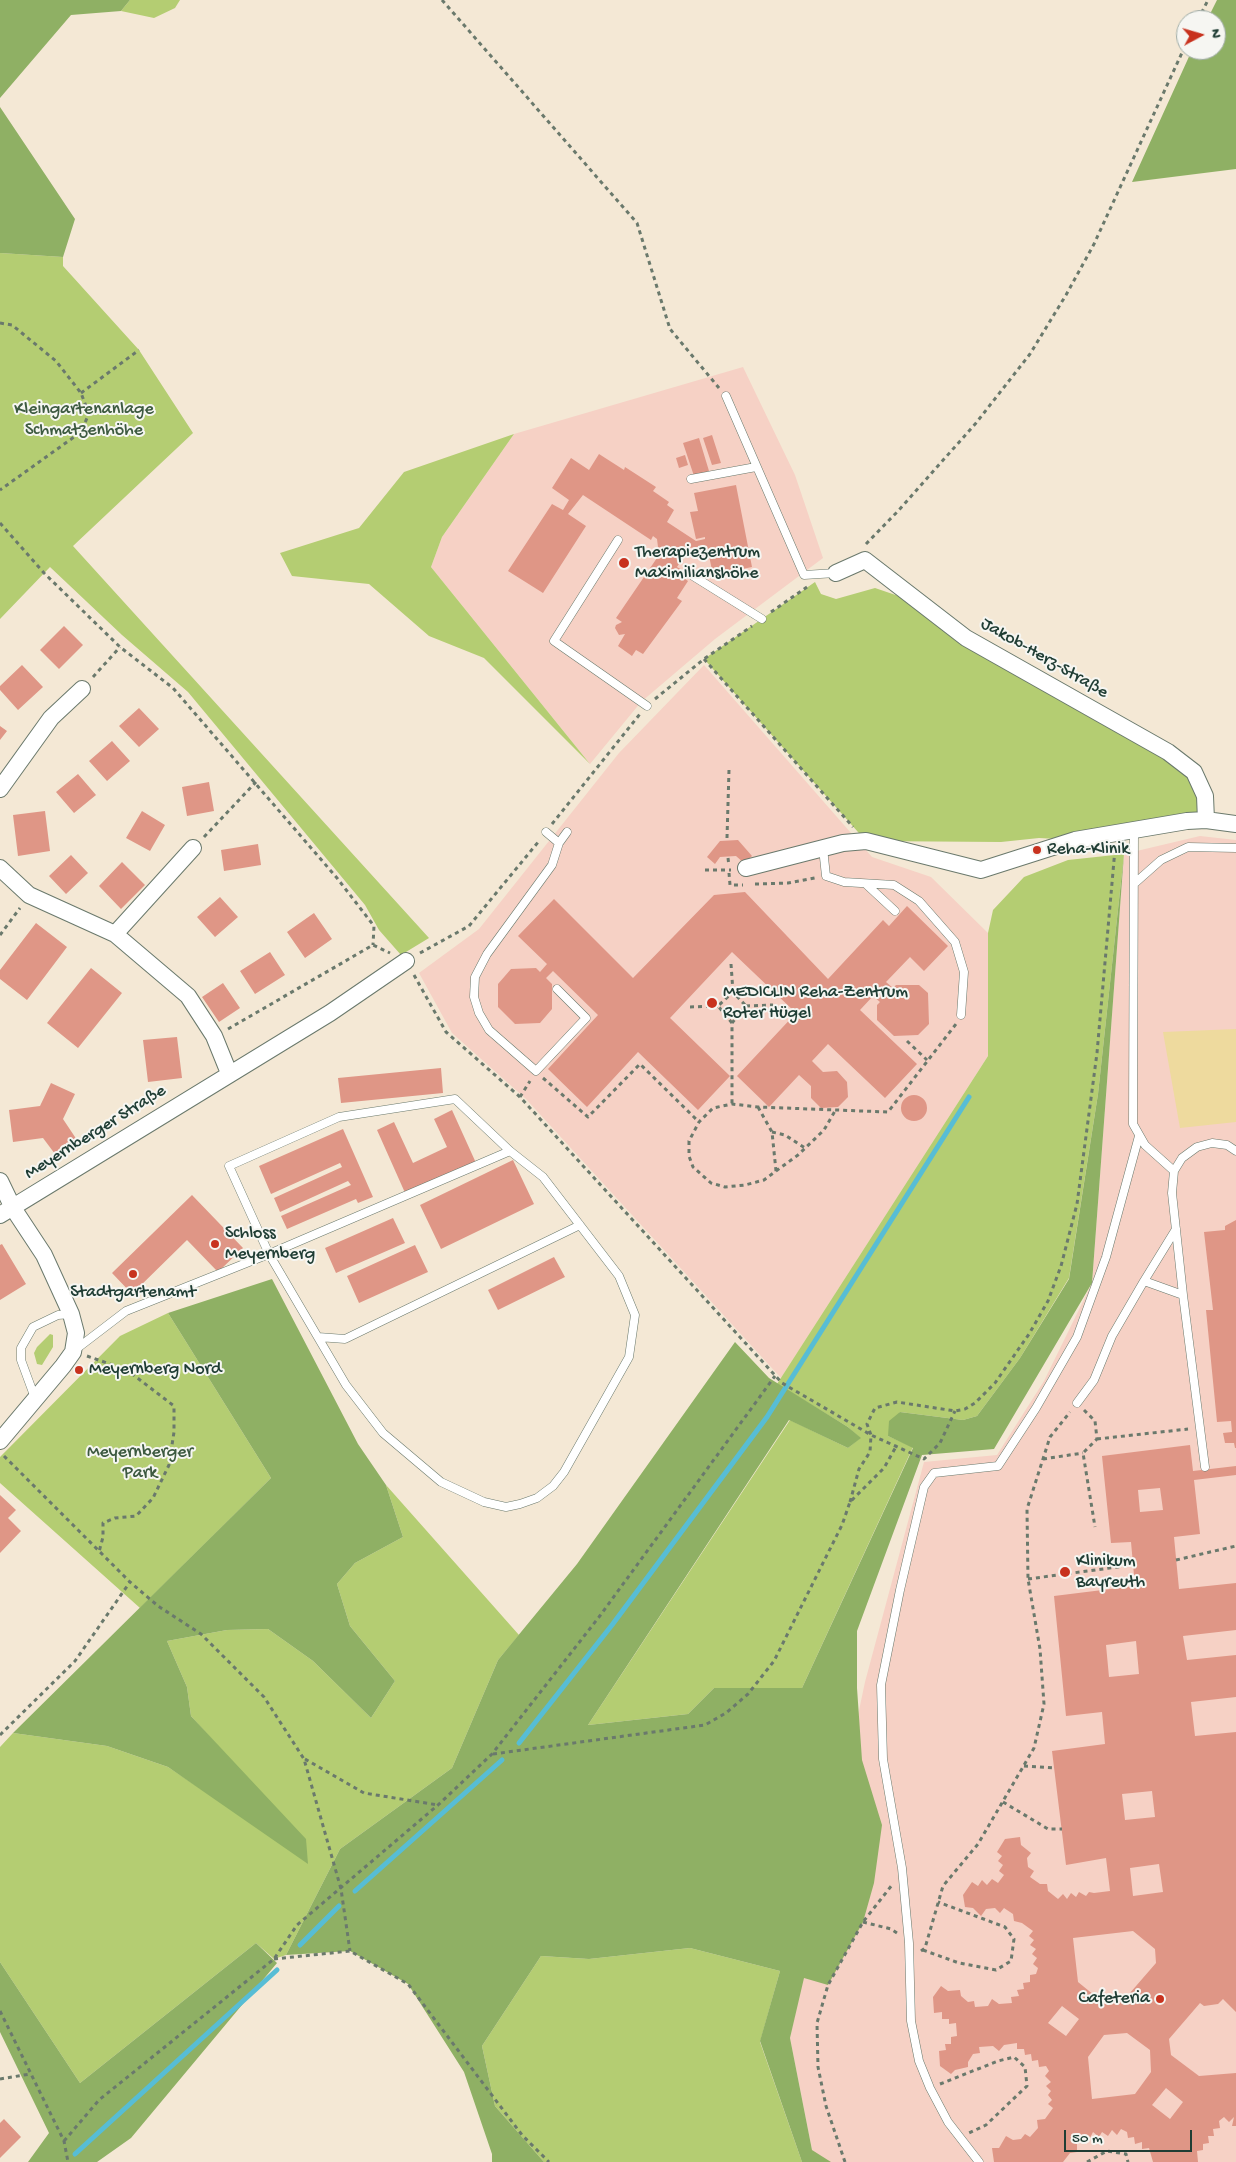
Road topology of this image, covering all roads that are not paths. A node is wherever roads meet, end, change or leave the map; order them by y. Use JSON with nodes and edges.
{"nodes":[{"id":1,"x":726,"y":396,"type":"road end"},
{"id":2,"x":756,"y":467,"type":"junction"},
{"id":3,"x":691,"y":480,"type":"dead end"},
{"id":4,"x":618,"y":540,"type":"dead end"},
{"id":5,"x":836,"y":574,"type":"joint"},
{"id":6,"x":693,"y":576,"type":"dead end"},
{"id":7,"x":762,"y":619,"type":"road end"},
{"id":8,"x":82,"y":689,"type":"road end"},
{"id":9,"x":647,"y":706,"type":"road end"},
{"id":10,"x":0,"y":789,"type":"edge"},
{"id":11,"x":1206,"y":820,"type":"junction"},
{"id":12,"x":1236,"y":824,"type":"edge"},
{"id":13,"x":1134,"y":830,"type":"junction"},
{"id":14,"x":546,"y":832,"type":"road end"},
{"id":15,"x":568,"y":832,"type":"dead end"},
{"id":16,"x":559,"y":843,"type":"junction"},
{"id":17,"x":193,"y":848,"type":"road end"},
{"id":18,"x":823,"y":848,"type":"junction"},
{"id":19,"x":1236,"y":848,"type":"edge"},
{"id":20,"x":0,"y":868,"type":"edge"},
{"id":21,"x":746,"y":868,"type":"road end"},
{"id":22,"x":1135,"y":883,"type":"junction"},
{"id":23,"x":867,"y":885,"type":"junction"},
{"id":24,"x":895,"y":911,"type":"dead end"},
{"id":25,"x":115,"y":934,"type":"junction"},
{"id":26,"x":406,"y":961,"type":"road end"},
{"id":27,"x":557,"y":989,"type":"dead end"},
{"id":28,"x":961,"y":1015,"type":"road end"},
{"id":29,"x":229,"y":1073,"type":"junction"},
{"id":30,"x":1139,"y":1136,"type":"junction"},
{"id":31,"x":510,"y":1151,"type":"junction"},
{"id":32,"x":1236,"y":1151,"type":"edge"},
{"id":33,"x":1174,"y":1171,"type":"junction"},
{"id":34,"x":0,"y":1181,"type":"edge"},
{"id":35,"x":6,"y":1212,"type":"edge"},
{"id":36,"x":580,"y":1225,"type":"junction"},
{"id":37,"x":1176,"y":1229,"type":"junction"},
{"id":38,"x":269,"y":1254,"type":"junction"},
{"id":39,"x":1144,"y":1281,"type":"junction"},
{"id":40,"x":1183,"y":1295,"type":"junction"},
{"id":41,"x":71,"y":1314,"type":"junction"},
{"id":42,"x":318,"y":1337,"type":"junction"},
{"id":43,"x":73,"y":1352,"type":"junction"},
{"id":44,"x":35,"y":1398,"type":"junction"},
{"id":45,"x":1077,"y":1403,"type":"road end"},
{"id":46,"x":0,"y":1441,"type":"edge"},
{"id":47,"x":1205,"y":1467,"type":"dead end"},
{"id":48,"x":979,"y":2162,"type":"edge"}],
"edges":[{"from":1,"to":2,"type":"lane"},
{"from":2,"to":3,"type":"lane"},
{"from":2,"to":5,"type":"lane"},
{"from":4,"to":9,"type":"lane"},
{"from":5,"to":11,"type":"street","name":"Jakob-Herz-Straße"},
{"from":6,"to":7,"type":"lane"},
{"from":8,"to":10,"type":"street"},
{"from":11,"to":12,"type":"street"},
{"from":11,"to":13,"type":"street"},
{"from":13,"to":18,"type":"street"},
{"from":13,"to":22,"type":"lane"},
{"from":14,"to":16,"type":"lane"},
{"from":15,"to":16,"type":"lane"},
{"from":16,"to":27,"type":"lane"},
{"from":17,"to":25,"type":"street"},
{"from":18,"to":21,"type":"street"},
{"from":18,"to":23,"type":"lane"},
{"from":19,"to":22,"type":"lane"},
{"from":20,"to":25,"type":"street"},
{"from":22,"to":30,"type":"lane"},
{"from":23,"to":24,"type":"lane"},
{"from":23,"to":28,"type":"lane"},
{"from":25,"to":29,"type":"street"},
{"from":26,"to":29,"type":"street","name":"Meyernberger Straße"},
{"from":29,"to":35,"type":"street","name":"Meyernberger Straße"},
{"from":30,"to":33,"type":"lane"},
{"from":30,"to":48,"type":"lane"},
{"from":31,"to":36,"type":"lane"},
{"from":31,"to":38,"type":"lane"},
{"from":31,"to":38,"type":"lane"},
{"from":32,"to":33,"type":"lane"},
{"from":33,"to":37,"type":"lane"},
{"from":34,"to":35,"type":"street"},
{"from":35,"to":41,"type":"street"},
{"from":36,"to":42,"type":"lane"},
{"from":36,"to":42,"type":"lane"},
{"from":37,"to":39,"type":"lane"},
{"from":37,"to":40,"type":"lane"},
{"from":38,"to":42,"type":"lane"},
{"from":38,"to":43,"type":"lane"},
{"from":39,"to":40,"type":"lane"},
{"from":39,"to":45,"type":"lane"},
{"from":40,"to":47,"type":"lane"},
{"from":41,"to":43,"type":"street"},
{"from":41,"to":44,"type":"lane"},
{"from":43,"to":44,"type":"street"},
{"from":44,"to":46,"type":"street"}]}
